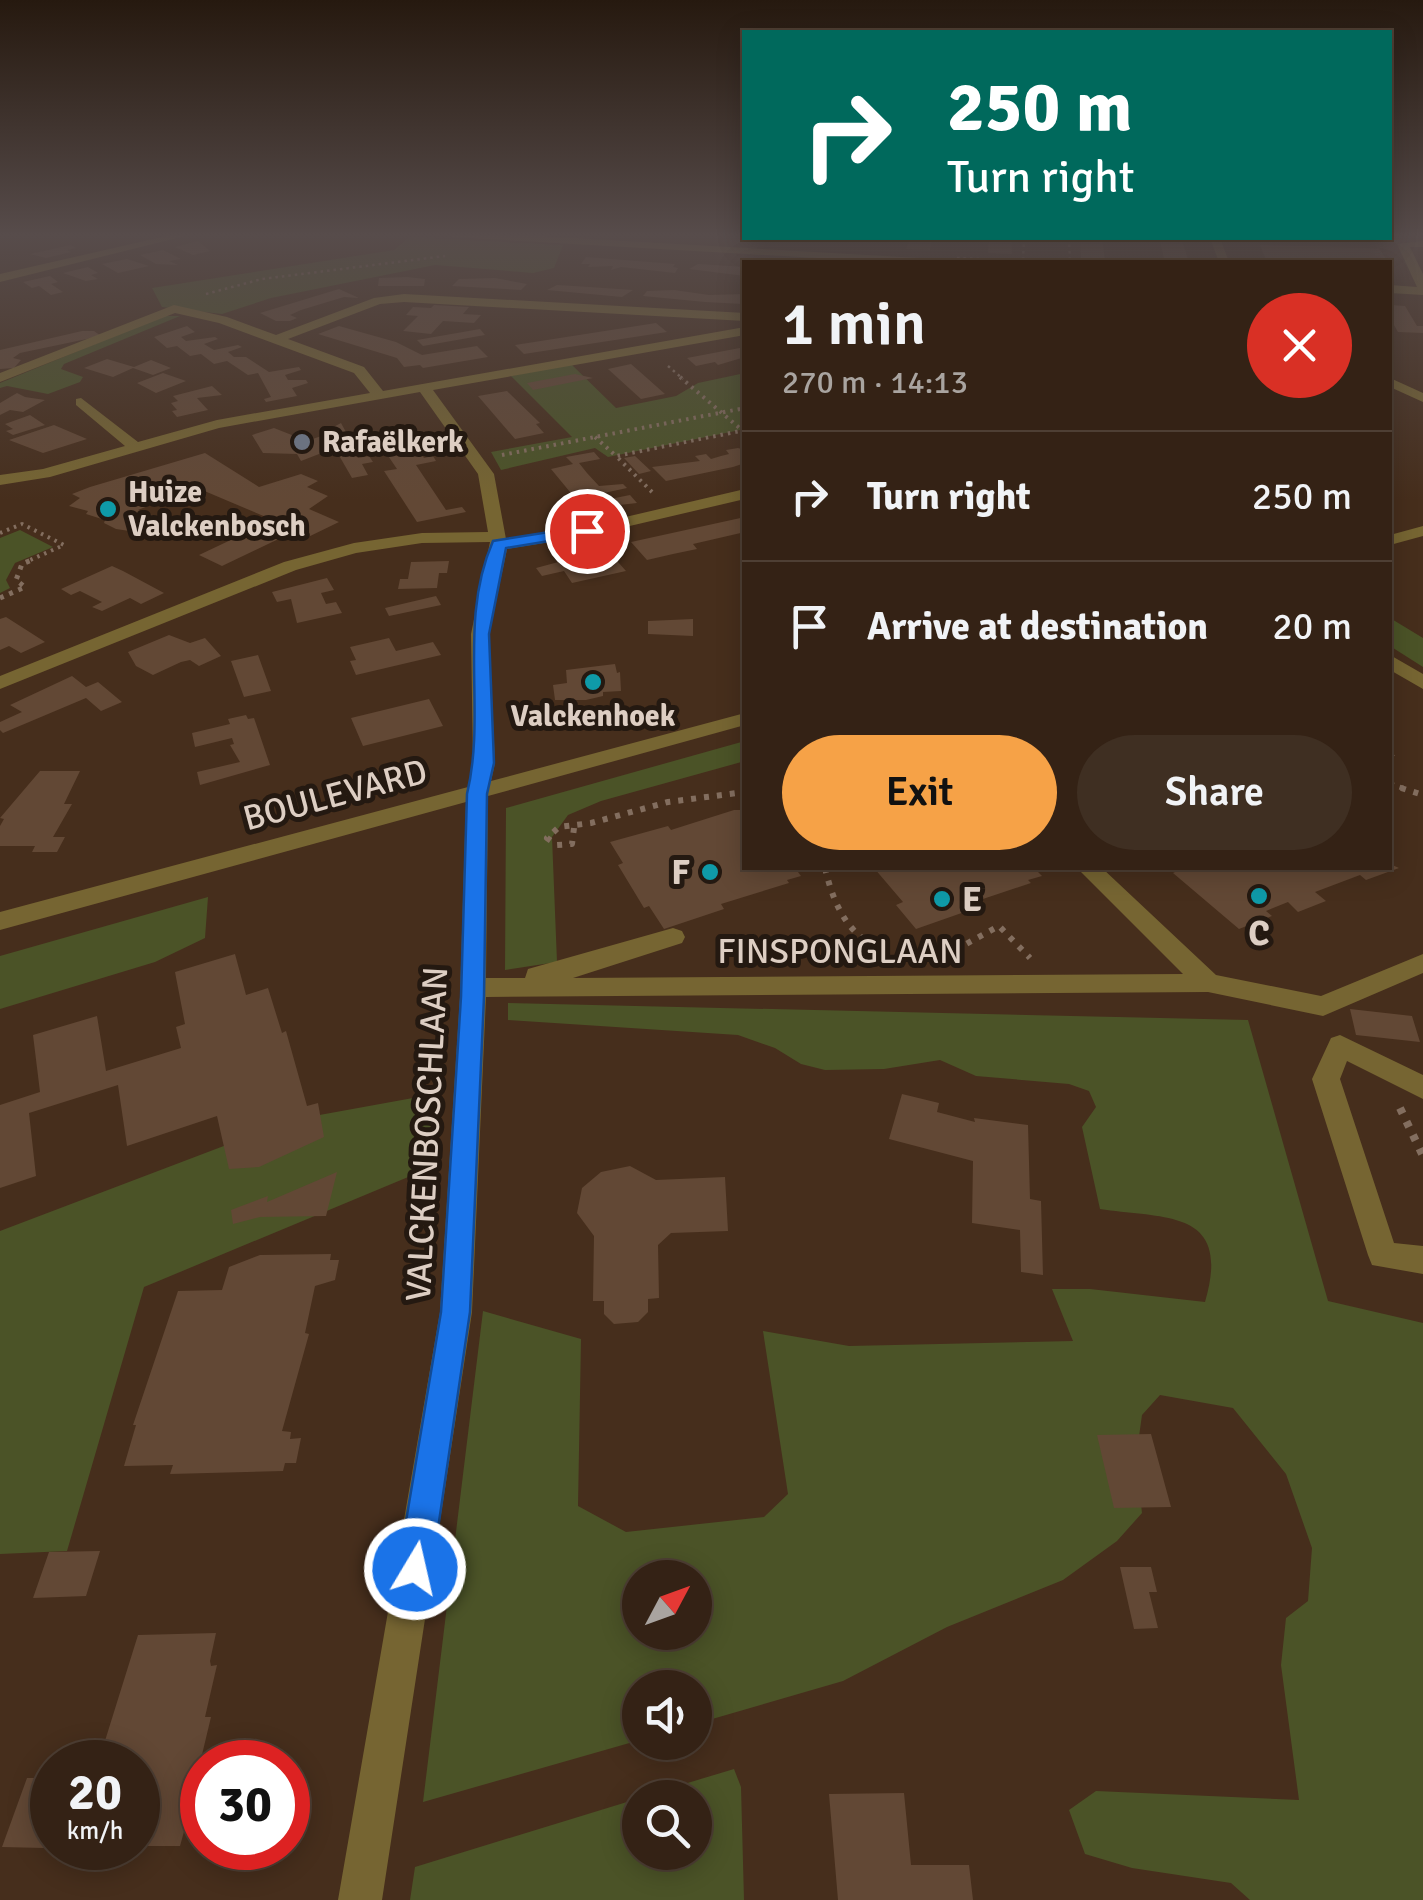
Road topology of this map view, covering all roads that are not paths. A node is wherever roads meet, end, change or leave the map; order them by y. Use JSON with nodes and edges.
{"nodes":[{"id":1,"x":142,"y":323,"type":"edge"},
{"id":2,"x":230,"y":323,"type":"edge"},
{"id":3,"x":321,"y":323,"type":"edge"},
{"id":4,"x":742,"y":332,"type":"edge"},
{"id":5,"x":275,"y":340,"type":"junction"},
{"id":6,"x":0,"y":378,"type":"edge"},
{"id":7,"x":1392,"y":383,"type":"edge"},
{"id":8,"x":424,"y":388,"type":"junction"},
{"id":9,"x":379,"y":395,"type":"junction"},
{"id":10,"x":1423,"y":398,"type":"edge"},
{"id":11,"x":81,"y":402,"type":"dead end"},
{"id":12,"x":135,"y":447,"type":"junction"},
{"id":13,"x":0,"y":480,"type":"edge"},
{"id":14,"x":742,"y":495,"type":"edge"},
{"id":15,"x":1423,"y":532,"type":"edge"},
{"id":16,"x":1392,"y":540,"type":"edge"},
{"id":17,"x":497,"y":541,"type":"junction"},
{"id":18,"x":1392,"y":662,"type":"edge"},
{"id":19,"x":0,"y":682,"type":"edge"},
{"id":20,"x":1423,"y":683,"type":"edge"},
{"id":21,"x":742,"y":720,"type":"edge"},
{"id":22,"x":477,"y":794,"type":"junction"},
{"id":23,"x":1090,"y":870,"type":"edge"},
{"id":24,"x":0,"y":921,"type":"edge"},
{"id":25,"x":673,"y":936,"type":"dead end"},
{"id":26,"x":1423,"y":963,"type":"edge"},
{"id":27,"x":1208,"y":983,"type":"junction"},
{"id":28,"x":473,"y":988,"type":"junction"},
{"id":29,"x":1323,"y":1006,"type":"junction"},
{"id":30,"x":1340,"y":1044,"type":"junction"},
{"id":31,"x":1423,"y":1088,"type":"edge"},
{"id":32,"x":1423,"y":1260,"type":"edge"},
{"id":33,"x":360,"y":1900,"type":"edge"}],
"edges":[{"from":1,"to":6,"type":"street"},
{"from":2,"to":5,"type":"street"},
{"from":3,"to":5,"type":"street"},
{"from":4,"to":8,"type":"street"},
{"from":5,"to":9,"type":"street"},
{"from":7,"to":10,"type":"street"},
{"from":8,"to":9,"type":"street"},
{"from":8,"to":17,"type":"street","name":"VALCKENBOSCHLAAN"},
{"from":9,"to":12,"type":"street"},
{"from":11,"to":12,"type":"street"},
{"from":12,"to":13,"type":"street"},
{"from":14,"to":17,"type":"street"},
{"from":15,"to":16,"type":"street"},
{"from":17,"to":19,"type":"street"},
{"from":17,"to":22,"type":"street","name":"VALCKENBOSCHLAAN"},
{"from":18,"to":20,"type":"street"},
{"from":21,"to":22,"type":"street","name":"BOULEVARD"},
{"from":22,"to":24,"type":"street","name":"BOULEVARD"},
{"from":22,"to":28,"type":"street","name":"VALCKENBOSCHLAAN"},
{"from":23,"to":27,"type":"street"},
{"from":25,"to":28,"type":"street"},
{"from":26,"to":29,"type":"street"},
{"from":27,"to":28,"type":"street","name":"FINSPONGLAAN"},
{"from":27,"to":29,"type":"street","name":"FINSPONGLAAN"},
{"from":28,"to":33,"type":"street","name":"VALCKENBOSCHLAAN"},
{"from":29,"to":30,"type":"street"},
{"from":30,"to":31,"type":"street"},
{"from":30,"to":32,"type":"street"}]}
